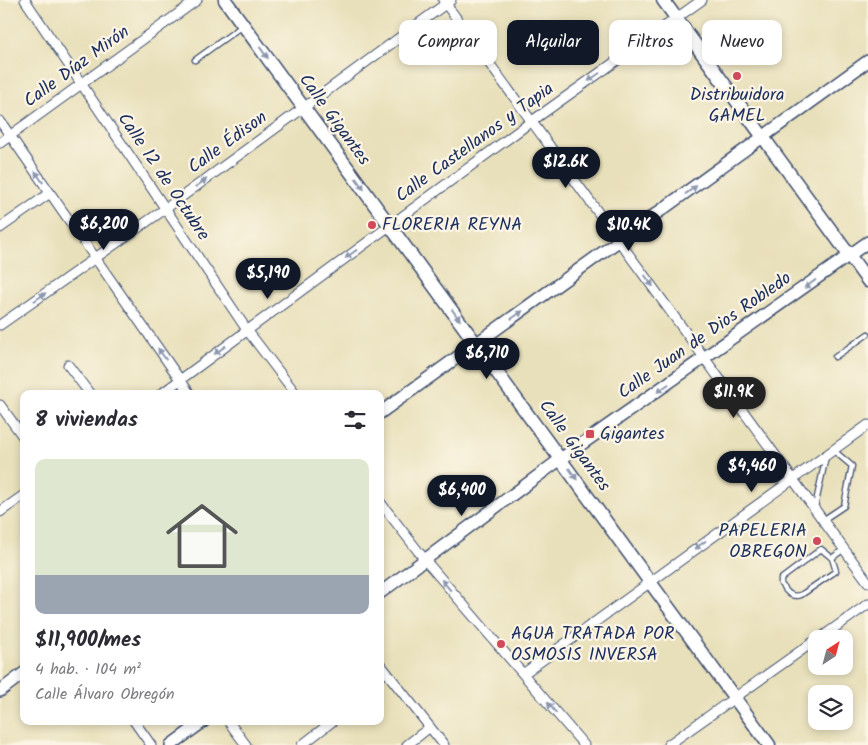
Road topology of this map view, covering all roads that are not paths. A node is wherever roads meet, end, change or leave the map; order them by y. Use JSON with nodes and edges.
{"nodes":[{"id":1,"x":26,"y":0,"type":"edge"},
{"id":2,"x":197,"y":0,"type":"edge"},
{"id":3,"x":225,"y":0,"type":"edge"},
{"id":4,"x":663,"y":0,"type":"edge"},
{"id":5,"x":702,"y":0,"type":"edge"},
{"id":6,"x":447,"y":1,"type":"edge"},
{"id":7,"x":676,"y":18,"type":"junction"},
{"id":8,"x":244,"y":25,"type":"junction"},
{"id":9,"x":195,"y":60,"type":"dead end"},
{"id":10,"x":868,"y":61,"type":"edge"},
{"id":11,"x":81,"y":84,"type":"junction"},
{"id":12,"x":304,"y":108,"type":"junction"},
{"id":13,"x":0,"y":121,"type":"edge"},
{"id":14,"x":532,"y":121,"type":"junction"},
{"id":15,"x":10,"y":136,"type":"junction"},
{"id":16,"x":763,"y":137,"type":"junction"},
{"id":17,"x":0,"y":143,"type":"edge"},
{"id":18,"x":50,"y":193,"type":"junction"},
{"id":19,"x":165,"y":209,"type":"junction"},
{"id":20,"x":390,"y":225,"type":"junction"},
{"id":21,"x":0,"y":228,"type":"edge"},
{"id":22,"x":620,"y":242,"type":"junction"},
{"id":23,"x":868,"y":242,"type":"edge"},
{"id":24,"x":849,"y":255,"type":"junction"},
{"id":25,"x":95,"y":258,"type":"junction"},
{"id":26,"x":868,"y":281,"type":"edge"},
{"id":27,"x":0,"y":325,"type":"edge"},
{"id":28,"x":248,"y":330,"type":"junction"},
{"id":29,"x":868,"y":334,"type":"edge"},
{"id":30,"x":477,"y":343,"type":"junction"},
{"id":31,"x":835,"y":357,"type":"dead end"},
{"id":32,"x":705,"y":359,"type":"junction"},
{"id":33,"x":68,"y":365,"type":"dead end"},
{"id":34,"x":180,"y":380,"type":"junction"},
{"id":35,"x":87,"y":390,"type":"edge"},
{"id":36,"x":166,"y":390,"type":"edge"},
{"id":37,"x":187,"y":390,"type":"edge"},
{"id":38,"x":293,"y":390,"type":"edge"},
{"id":39,"x":0,"y":405,"type":"edge"},
{"id":40,"x":384,"y":410,"type":"edge"},
{"id":41,"x":868,"y":425,"type":"edge"},
{"id":42,"x":20,"y":432,"type":"edge"},
{"id":43,"x":830,"y":452,"type":"junction"},
{"id":44,"x":562,"y":458,"type":"junction"},
{"id":45,"x":793,"y":479,"type":"junction"},
{"id":46,"x":20,"y":498,"type":"edge"},
{"id":47,"x":384,"y":507,"type":"edge"},
{"id":48,"x":815,"y":509,"type":"junction"},
{"id":49,"x":0,"y":512,"type":"edge"},
{"id":50,"x":822,"y":520,"type":"junction"},
{"id":51,"x":844,"y":549,"type":"junction"},
{"id":52,"x":832,"y":558,"type":"junction"},
{"id":53,"x":425,"y":560,"type":"junction"},
{"id":54,"x":649,"y":581,"type":"junction"},
{"id":55,"x":868,"y":582,"type":"edge"},
{"id":56,"x":384,"y":590,"type":"edge"},
{"id":57,"x":868,"y":604,"type":"edge"},
{"id":58,"x":832,"y":630,"type":"edge"},
{"id":59,"x":808,"y":647,"type":"edge"},
{"id":60,"x":384,"y":672,"type":"edge"},
{"id":61,"x":523,"y":674,"type":"junction"},
{"id":62,"x":20,"y":676,"type":"edge"},
{"id":63,"x":0,"y":690,"type":"edge"},
{"id":64,"x":734,"y":698,"type":"junction"},
{"id":65,"x":137,"y":725,"type":"edge"},
{"id":66,"x":198,"y":725,"type":"edge"},
{"id":67,"x":231,"y":725,"type":"edge"},
{"id":68,"x":327,"y":725,"type":"edge"},
{"id":69,"x":430,"y":727,"type":"junction"},
{"id":70,"x":151,"y":745,"type":"edge"},
{"id":71,"x":171,"y":745,"type":"edge"},
{"id":72,"x":246,"y":745,"type":"edge"},
{"id":73,"x":302,"y":745,"type":"edge"},
{"id":74,"x":407,"y":745,"type":"edge"},
{"id":75,"x":444,"y":745,"type":"edge"},
{"id":76,"x":584,"y":745,"type":"edge"},
{"id":77,"x":668,"y":745,"type":"edge"},
{"id":78,"x":769,"y":745,"type":"edge"}],
"edges":[{"from":1,"to":11,"type":"street","name":"Calle 12 de Octubre"},
{"from":2,"to":11,"type":"street","name":"Calle Díaz Mirón"},
{"from":3,"to":8,"type":"main road","name":"Calle Gigantes"},
{"from":4,"to":7,"type":"main road"},
{"from":5,"to":7,"type":"street","name":"Calle Castellanos y Tapia"},
{"from":6,"to":12,"type":"street","name":"Calle Édison"},
{"from":6,"to":14,"type":"street"},
{"from":7,"to":14,"type":"street","name":"Calle Castellanos y Tapia","one_way":true},
{"from":7,"to":16,"type":"main road"},
{"from":8,"to":9,"type":"lane"},
{"from":8,"to":12,"type":"main road","name":"Calle Gigantes","one_way":true},
{"from":10,"to":16,"type":"street"},
{"from":11,"to":15,"type":"street","name":"Calle Díaz Mirón"},
{"from":11,"to":19,"type":"street","name":"Calle 12 de Octubre"},
{"from":19,"to":12,"type":"street","name":"Calle Édison","one_way":true},
{"from":12,"to":20,"type":"main road","name":"Calle Gigantes","one_way":true},
{"from":13,"to":15,"type":"street"},
{"from":14,"to":20,"type":"street","name":"Calle Castellanos y Tapia"},
{"from":14,"to":22,"type":"street"},
{"from":15,"to":17,"type":"street","name":"Calle Díaz Mirón"},
{"from":18,"to":15,"type":"street","one_way":true},
{"from":22,"to":16,"type":"street","one_way":true},
{"from":16,"to":24,"type":"main road"},
{"from":18,"to":21,"type":"street"},
{"from":18,"to":25,"type":"street"},
{"from":19,"to":25,"type":"street","name":"Calle Édison"},
{"from":19,"to":28,"type":"street","name":"Calle 12 de Octubre"},
{"from":20,"to":28,"type":"street","name":"Calle Castellanos y Tapia","one_way":true},
{"from":20,"to":30,"type":"main road","name":"Calle Gigantes","one_way":true},
{"from":30,"to":22,"type":"street","one_way":true},
{"from":22,"to":32,"type":"street","one_way":true},
{"from":23,"to":24,"type":"street","name":"Calle Juan de Dios Robledo"},
{"from":24,"to":26,"type":"main road"},
{"from":24,"to":32,"type":"street","name":"Calle Juan de Dios Robledo","one_way":true},
{"from":27,"to":25,"type":"street","name":"Calle Édison","one_way":true},
{"from":34,"to":25,"type":"street","one_way":true},
{"from":28,"to":34,"type":"street","name":"Calle Castellanos y Tapia","one_way":true},
{"from":28,"to":38,"type":"street","name":"Calle 12 de Octubre"},
{"from":29,"to":31,"type":"lane"},
{"from":30,"to":40,"type":"street"},
{"from":30,"to":44,"type":"main road","name":"Calle Gigantes"},
{"from":32,"to":44,"type":"street","name":"Calle Juan de Dios Robledo","one_way":true},
{"from":32,"to":45,"type":"street"},
{"from":33,"to":35,"type":"street"},
{"from":34,"to":36,"type":"street","name":"Calle Castellanos y Tapia"},
{"from":34,"to":37,"type":"street"},
{"from":39,"to":42,"type":"street"},
{"from":41,"to":43,"type":"street"},
{"from":43,"to":45,"type":"street"},
{"from":43,"to":48,"type":"lane"},
{"from":43,"to":50,"type":"lane"},
{"from":44,"to":53,"type":"street","name":"Calle Juan de Dios Robledo"},
{"from":44,"to":54,"type":"main road","name":"Calle Gigantes","one_way":true},
{"from":45,"to":48,"type":"street"},
{"from":45,"to":54,"type":"street","one_way":true},
{"from":46,"to":49,"type":"street"},
{"from":47,"to":53,"type":"street"},
{"from":48,"to":50,"type":"street"},
{"from":50,"to":51,"type":"street"},
{"from":51,"to":52,"type":"lane"},
{"from":51,"to":55,"type":"street"},
{"from":52,"to":52,"type":"lane"},
{"from":53,"to":56,"type":"street","name":"Calle Juan de Dios Robledo"},
{"from":61,"to":53,"type":"street","one_way":true},
{"from":54,"to":61,"type":"street"},
{"from":54,"to":64,"type":"main road","name":"Calle Gigantes"},
{"from":57,"to":58,"type":"street"},
{"from":59,"to":64,"type":"street"},
{"from":60,"to":69,"type":"street"},
{"from":76,"to":61,"type":"street","one_way":true},
{"from":62,"to":63,"type":"street"},
{"from":64,"to":77,"type":"street"},
{"from":64,"to":78,"type":"main road","name":"Calle Gigantes"},
{"from":65,"to":70,"type":"street"},
{"from":66,"to":71,"type":"street"},
{"from":67,"to":72,"type":"street"},
{"from":68,"to":73,"type":"street"},
{"from":69,"to":74,"type":"street"},
{"from":69,"to":75,"type":"street"}]}
